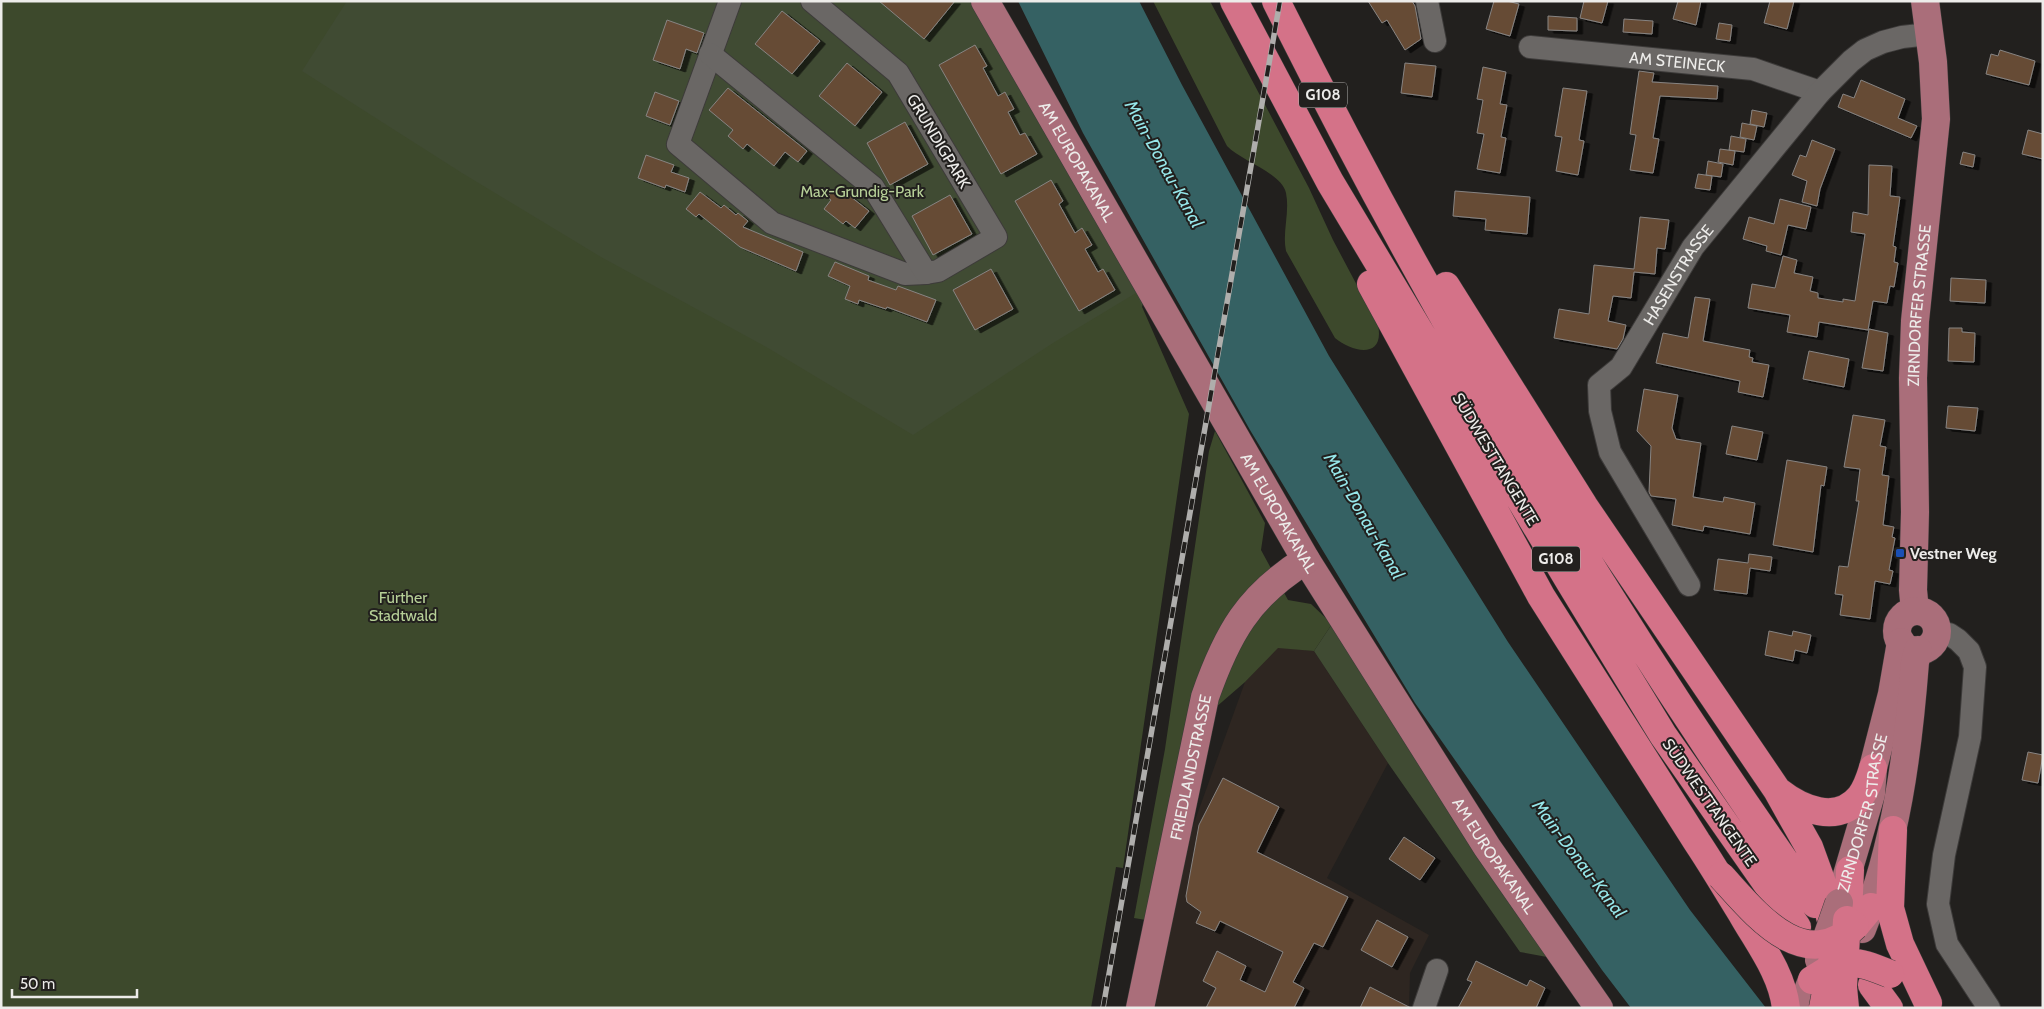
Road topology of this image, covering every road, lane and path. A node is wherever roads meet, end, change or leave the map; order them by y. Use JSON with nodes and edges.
{"nodes":[{"id":1,"x":730,"y":1,"type":"edge"},
{"id":2,"x":812,"y":1,"type":"edge"},
{"id":3,"x":985,"y":1,"type":"edge"},
{"id":4,"x":1234,"y":1,"type":"edge"},
{"id":5,"x":1276,"y":1,"type":"edge"},
{"id":6,"x":1427,"y":1,"type":"edge"},
{"id":7,"x":1925,"y":1,"type":"edge"},
{"id":8,"x":1929,"y":34,"type":"junction"},
{"id":9,"x":1435,"y":42,"type":"dead end"},
{"id":10,"x":1530,"y":47,"type":"dead end"},
{"id":11,"x":710,"y":54,"type":"junction"},
{"id":12,"x":1820,"y":92,"type":"junction"},
{"id":13,"x":1330,"y":182,"type":"junction"},
{"id":14,"x":1371,"y":187,"type":"junction"},
{"id":15,"x":926,"y":273,"type":"junction"},
{"id":16,"x":1306,"y":560,"type":"junction"},
{"id":17,"x":1689,"y":585,"type":"dead end"},
{"id":18,"x":1919,"y":641,"type":"junction"},
{"id":19,"x":1873,"y":768,"type":"junction"},
{"id":20,"x":1777,"y":790,"type":"junction"},
{"id":21,"x":1892,"y":830,"type":"junction"},
{"id":22,"x":1850,"y":870,"type":"joint"},
{"id":23,"x":1718,"y":873,"type":"junction"},
{"id":24,"x":1797,"y":927,"type":"dead end"},
{"id":25,"x":1839,"y":935,"type":"junction"},
{"id":26,"x":1436,"y":970,"type":"dead end"},
{"id":27,"x":1881,"y":979,"type":"junction"},
{"id":28,"x":1929,"y":1005,"type":"edge"},
{"id":29,"x":1140,"y":1008,"type":"edge"},
{"id":30,"x":1424,"y":1008,"type":"edge"},
{"id":31,"x":1599,"y":1008,"type":"edge"},
{"id":32,"x":1786,"y":1008,"type":"edge"},
{"id":33,"x":1801,"y":1008,"type":"edge"},
{"id":34,"x":1823,"y":1008,"type":"edge"},
{"id":35,"x":1828,"y":1008,"type":"edge"},
{"id":36,"x":1845,"y":1008,"type":"edge"},
{"id":37,"x":1889,"y":1008,"type":"edge"},
{"id":38,"x":1989,"y":1008,"type":"edge"}],
"edges":[{"from":1,"to":11,"type":"street","name":"GRUNDIGPARK"},
{"from":2,"to":15,"type":"street","name":"GRUNDIGPARK"},
{"from":3,"to":16,"type":"main road","name":"AM EUROPAKANAL"},
{"from":4,"to":13,"type":"highway","name":"SÜDWESTTANGENTE","number":"G108"},
{"from":5,"to":14,"type":"highway","name":"SÜDWESTTANGENTE","number":"G108"},
{"from":6,"to":9,"type":"street"},
{"from":7,"to":8,"type":"main road","name":"ZIRNDORFER STRASSE"},
{"from":8,"to":12,"type":"street","name":"HASENSTRASSE"},
{"from":8,"to":18,"type":"main road","name":"ZIRNDORFER STRASSE"},
{"from":10,"to":12,"type":"street","name":"AM STEINECK"},
{"from":11,"to":15,"type":"street"},
{"from":11,"to":15,"type":"street","name":"GRUNDIGPARK"},
{"from":12,"to":17,"type":"street","name":"HASENSTRASSE"},
{"from":13,"to":23,"type":"highway"},
{"from":13,"to":24,"type":"highway","name":"SÜDWESTTANGENTE","number":"G108"},
{"from":14,"to":20,"type":"highway"},
{"from":14,"to":25,"type":"highway","name":"SÜDWESTTANGENTE","number":"G108"},
{"from":16,"to":29,"type":"main road","name":"FRIEDLANDSTRASSE"},
{"from":16,"to":31,"type":"main road","name":"AM EUROPAKANAL"},
{"from":18,"to":19,"type":"main road","name":"ZIRNDORFER STRASSE"},
{"from":18,"to":21,"type":"main road","name":"ZIRNDORFER STRASSE"},
{"from":18,"to":38,"type":"street"},
{"from":19,"to":20,"type":"highway"},
{"from":19,"to":22,"type":"main road","name":"ZIRNDORFER STRASSE"},
{"from":20,"to":25,"type":"highway"},
{"from":21,"to":25,"type":"main road","name":"ZIRNDORFER STRASSE"},
{"from":21,"to":28,"type":"highway"},
{"from":22,"to":25,"type":"highway"},
{"from":23,"to":25,"type":"highway","bridge":true},
{"from":23,"to":32,"type":"highway","bridge":true},
{"from":25,"to":27,"type":"highway","bridge":true},
{"from":25,"to":33,"type":"main road","name":"ZIRNDORFER STRASSE"},
{"from":25,"to":34,"type":"highway","bridge":true},
{"from":25,"to":35,"type":"main road","name":"ZIRNDORFER STRASSE"},
{"from":25,"to":36,"type":"highway","bridge":true},
{"from":26,"to":30,"type":"street"},
{"from":27,"to":28,"type":"highway"},
{"from":27,"to":37,"type":"highway"}]}
